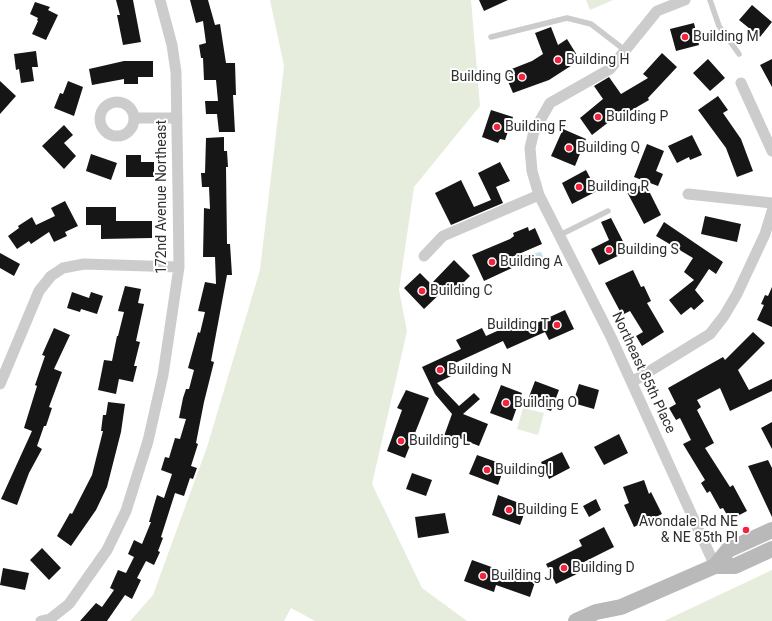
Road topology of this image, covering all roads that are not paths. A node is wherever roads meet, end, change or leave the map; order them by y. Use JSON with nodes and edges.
{"nodes":[{"id":1,"x":160,"y":0,"type":"edge"},
{"id":2,"x":685,"y":0,"type":"edge"},
{"id":3,"x":710,"y":0,"type":"edge"},
{"id":4,"x":491,"y":37,"type":"dead end"},
{"id":5,"x":626,"y":51,"type":"junction"},
{"id":6,"x":739,"y":54,"type":"dead end"},
{"id":7,"x":741,"y":83,"type":"dead end"},
{"id":8,"x":134,"y":118,"type":"dead end"},
{"id":9,"x":177,"y":118,"type":"junction"},
{"id":10,"x":772,"y":151,"type":"edge"},
{"id":11,"x":688,"y":194,"type":"dead end"},
{"id":12,"x":539,"y":195,"type":"junction"},
{"id":13,"x":772,"y":203,"type":"edge"},
{"id":14,"x":772,"y":210,"type":"edge"},
{"id":15,"x":608,"y":211,"type":"dead end"},
{"id":16,"x":560,"y":236,"type":"junction"},
{"id":17,"x":424,"y":256,"type":"dead end"},
{"id":18,"x":179,"y":267,"type":"junction"},
{"id":19,"x":632,"y":382,"type":"junction"},
{"id":20,"x":0,"y":384,"type":"edge"},
{"id":21,"x":772,"y":530,"type":"edge"},
{"id":22,"x":772,"y":549,"type":"edge"},
{"id":23,"x":715,"y":566,"type":"junction"},
{"id":24,"x":621,"y":607,"type":"junction"},
{"id":25,"x":41,"y":621,"type":"edge"},
{"id":26,"x":576,"y":621,"type":"edge"},
{"id":27,"x":611,"y":621,"type":"edge"}],
"edges":[{"from":1,"to":9,"type":"street","name":"172nd Avenue Northeast"},
{"from":2,"to":5,"type":"street","name":"Northeast 85th Place"},
{"from":3,"to":6,"type":"lane"},
{"from":4,"to":5,"type":"lane"},
{"from":5,"to":12,"type":"street","name":"Northeast 85th Place"},
{"from":7,"to":10,"type":"street"},
{"from":8,"to":9,"type":"street"},
{"from":9,"to":18,"type":"street","name":"172nd Avenue Northeast"},
{"from":11,"to":13,"type":"street"},
{"from":12,"to":16,"type":"street","name":"Northeast 85th Place"},
{"from":12,"to":17,"type":"street"},
{"from":14,"to":19,"type":"street"},
{"from":15,"to":16,"type":"lane"},
{"from":16,"to":19,"type":"street","name":"Northeast 85th Place"},
{"from":18,"to":20,"type":"street"},
{"from":18,"to":25,"type":"street","name":"172nd Avenue Northeast"},
{"from":19,"to":23,"type":"street","name":"Northeast 85th Place"},
{"from":21,"to":23,"type":"main road"},
{"from":22,"to":23,"type":"main road"},
{"from":23,"to":24,"type":"main road"},
{"from":24,"to":26,"type":"main road"},
{"from":24,"to":27,"type":"main road"}]}
